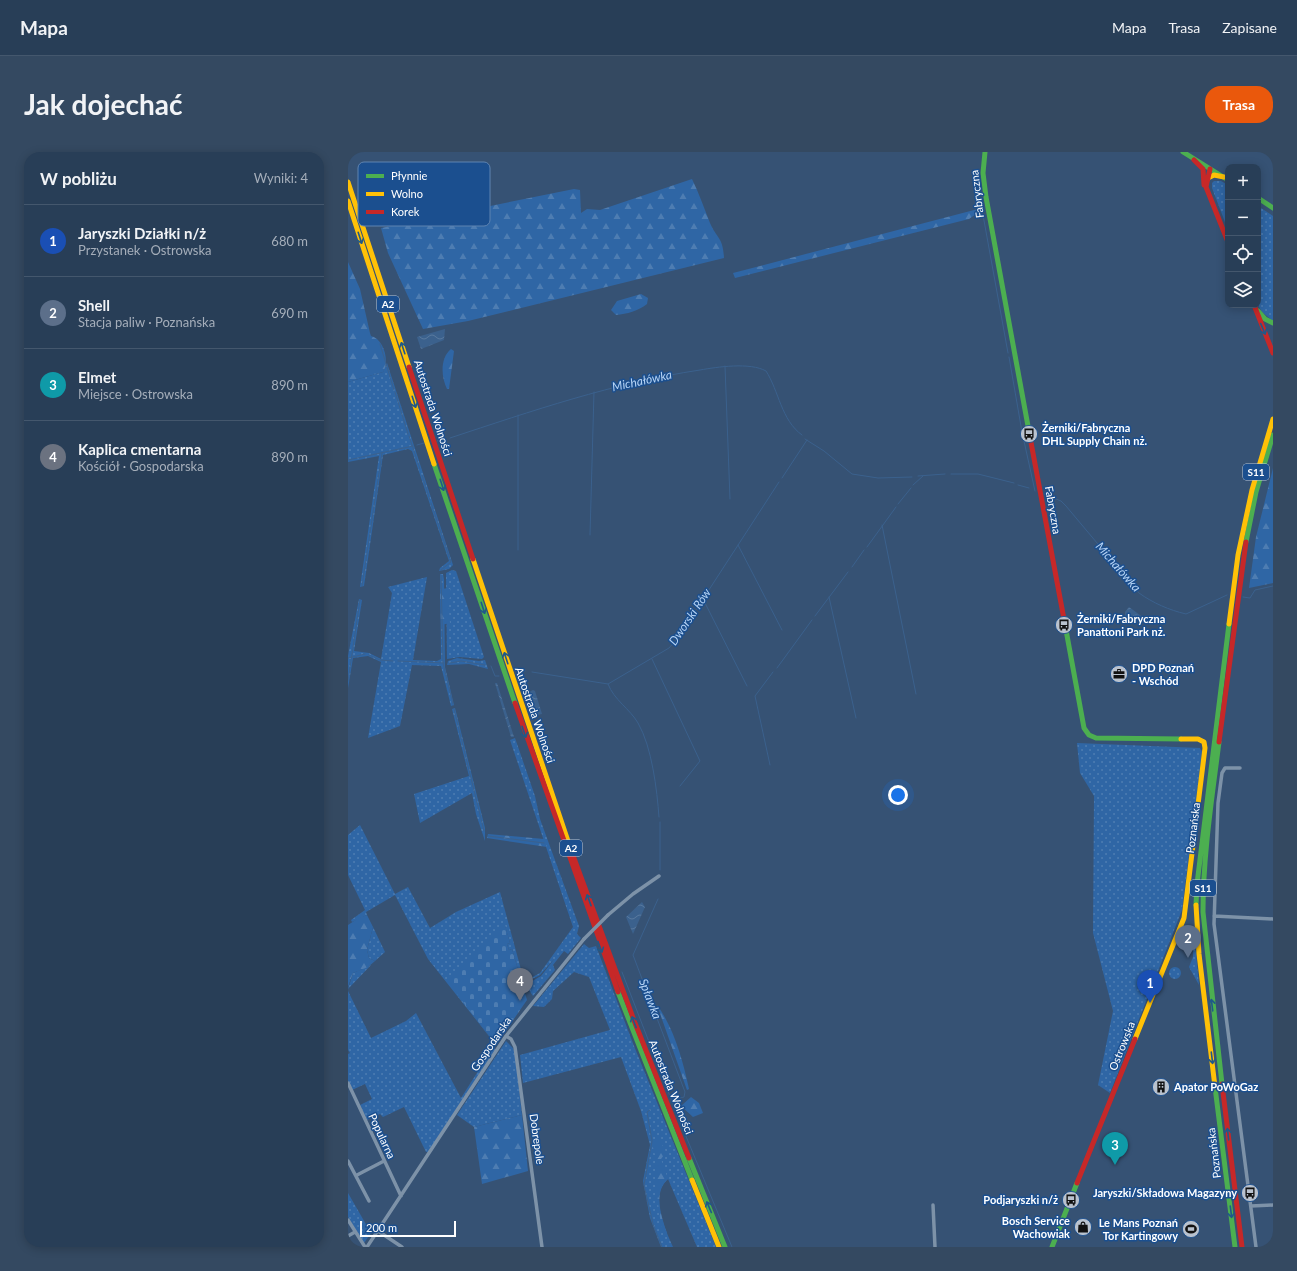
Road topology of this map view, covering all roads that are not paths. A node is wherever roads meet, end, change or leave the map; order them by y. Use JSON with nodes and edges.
{"nodes":[{"id":1,"x":985,"y":152,"type":"edge"},
{"id":2,"x":1184,"y":152,"type":"edge"},
{"id":3,"x":1187,"y":152,"type":"edge"},
{"id":4,"x":1194,"y":160,"type":"junction"},
{"id":5,"x":1210,"y":168,"type":"junction"},
{"id":6,"x":1205,"y":177,"type":"junction"},
{"id":7,"x":1225,"y":177,"type":"edge"},
{"id":8,"x":1225,"y":178,"type":"edge"},
{"id":9,"x":348,"y":182,"type":"edge"},
{"id":10,"x":1261,"y":200,"type":"edge"},
{"id":11,"x":348,"y":201,"type":"edge"},
{"id":12,"x":1273,"y":208,"type":"edge"},
{"id":13,"x":358,"y":213,"type":"edge"},
{"id":14,"x":362,"y":226,"type":"edge"},
{"id":15,"x":1225,"y":236,"type":"edge"},
{"id":16,"x":1255,"y":308,"type":"edge"},
{"id":17,"x":1256,"y":308,"type":"edge"},
{"id":18,"x":1273,"y":323,"type":"edge"},
{"id":19,"x":1273,"y":353,"type":"edge"},
{"id":20,"x":1272,"y":420,"type":"edge"},
{"id":21,"x":426,"y":426,"type":"junction"},
{"id":22,"x":1273,"y":435,"type":"edge"},
{"id":23,"x":433,"y":447,"type":"junction"},
{"id":24,"x":1204,"y":761,"type":"joint"},
{"id":25,"x":1240,"y":768,"type":"dead end"},
{"id":26,"x":660,"y":876,"type":"dead end"},
{"id":27,"x":1196,"y":913,"type":"junction"},
{"id":28,"x":1214,"y":916,"type":"junction"},
{"id":29,"x":1273,"y":919,"type":"edge"},
{"id":30,"x":1192,"y":928,"type":"dead end"},
{"id":31,"x":1199,"y":990,"type":"dead end"},
{"id":32,"x":1206,"y":1006,"type":"junction"},
{"id":33,"x":506,"y":1036,"type":"junction"},
{"id":34,"x":348,"y":1083,"type":"edge"},
{"id":35,"x":348,"y":1161,"type":"edge"},
{"id":36,"x":384,"y":1161,"type":"junction"},
{"id":37,"x":357,"y":1175,"type":"junction"},
{"id":38,"x":400,"y":1196,"type":"junction"},
{"id":39,"x":369,"y":1201,"type":"dead end"},
{"id":40,"x":1273,"y":1204,"type":"edge"},
{"id":41,"x":933,"y":1205,"type":"dead end"},
{"id":42,"x":1251,"y":1206,"type":"junction"},
{"id":43,"x":348,"y":1220,"type":"edge"},
{"id":44,"x":378,"y":1231,"type":"junction"},
{"id":45,"x":355,"y":1232,"type":"junction"},
{"id":46,"x":348,"y":1236,"type":"edge"},
{"id":47,"x":1242,"y":1245,"type":"edge"},
{"id":48,"x":1235,"y":1246,"type":"edge"},
{"id":49,"x":366,"y":1247,"type":"edge"},
{"id":50,"x":402,"y":1247,"type":"edge"},
{"id":51,"x":542,"y":1247,"type":"edge"},
{"id":52,"x":719,"y":1247,"type":"edge"},
{"id":53,"x":725,"y":1247,"type":"edge"},
{"id":54,"x":936,"y":1247,"type":"edge"},
{"id":55,"x":1052,"y":1247,"type":"edge"},
{"id":56,"x":1256,"y":1247,"type":"edge"}],
"edges":[{"from":1,"to":24,"type":"main road","name":"Fabryczna"},
{"from":2,"to":4,"type":"main road"},
{"from":3,"to":5,"type":"main road"},
{"from":4,"to":5,"type":"main road"},
{"from":4,"to":6,"type":"main road"},
{"from":5,"to":6,"type":"main road"},
{"from":5,"to":7,"type":"main road"},
{"from":6,"to":8,"type":"main road"},
{"from":6,"to":15,"type":"main road"},
{"from":13,"to":9,"type":"main road","name":"Autostrada Wolności","number":"A2","one_way":true},
{"from":10,"to":12,"type":"main road"},
{"from":11,"to":21,"type":"main road","name":"Autostrada Wolności","number":"A2","one_way":true},
{"from":21,"to":14,"type":"main road","name":"Autostrada Wolności","number":"A2","one_way":true},
{"from":16,"to":19,"type":"main road","one_way":true},
{"from":17,"to":18,"type":"main road"},
{"from":20,"to":27,"type":"main road","name":"Poznańska","number":"S11"},
{"from":21,"to":23,"type":"main road","name":"Autostrada Wolności","number":"A2"},
{"from":47,"to":22,"type":"main road","name":"Poznańska","number":"S11","one_way":true},
{"from":23,"to":52,"type":"main road","name":"Autostrada Wolności","number":"A2","one_way":true},
{"from":53,"to":23,"type":"main road","name":"Autostrada Wolności","number":"A2","one_way":true},
{"from":24,"to":55,"type":"main road","name":"Ostrowska"},
{"from":25,"to":28,"type":"street"},
{"from":26,"to":33,"type":"street","name":"Gospodarska","bridge":true},
{"from":27,"to":30,"type":"main road"},
{"from":27,"to":32,"type":"main road","name":"Poznańska","number":"S11"},
{"from":28,"to":29,"type":"street"},
{"from":28,"to":42,"type":"street"},
{"from":31,"to":32,"type":"main road"},
{"from":32,"to":48,"type":"main road","name":"Poznańska","number":"S11","one_way":true},
{"from":33,"to":38,"type":"street","name":"Gospodarska"},
{"from":33,"to":51,"type":"street","name":"Dobrepole"},
{"from":34,"to":36,"type":"street","name":"Popularna"},
{"from":35,"to":37,"type":"street"},
{"from":36,"to":37,"type":"street"},
{"from":36,"to":38,"type":"street","name":"Popularna"},
{"from":37,"to":39,"type":"street"},
{"from":38,"to":44,"type":"street","name":"Gospodarska"},
{"from":40,"to":42,"type":"street"},
{"from":41,"to":54,"type":"street"},
{"from":42,"to":56,"type":"street"},
{"from":43,"to":45,"type":"street"},
{"from":44,"to":49,"type":"street","name":"Gospodarska"},
{"from":44,"to":50,"type":"street"},
{"from":45,"to":46,"type":"street"},
{"from":45,"to":49,"type":"street"}]}
